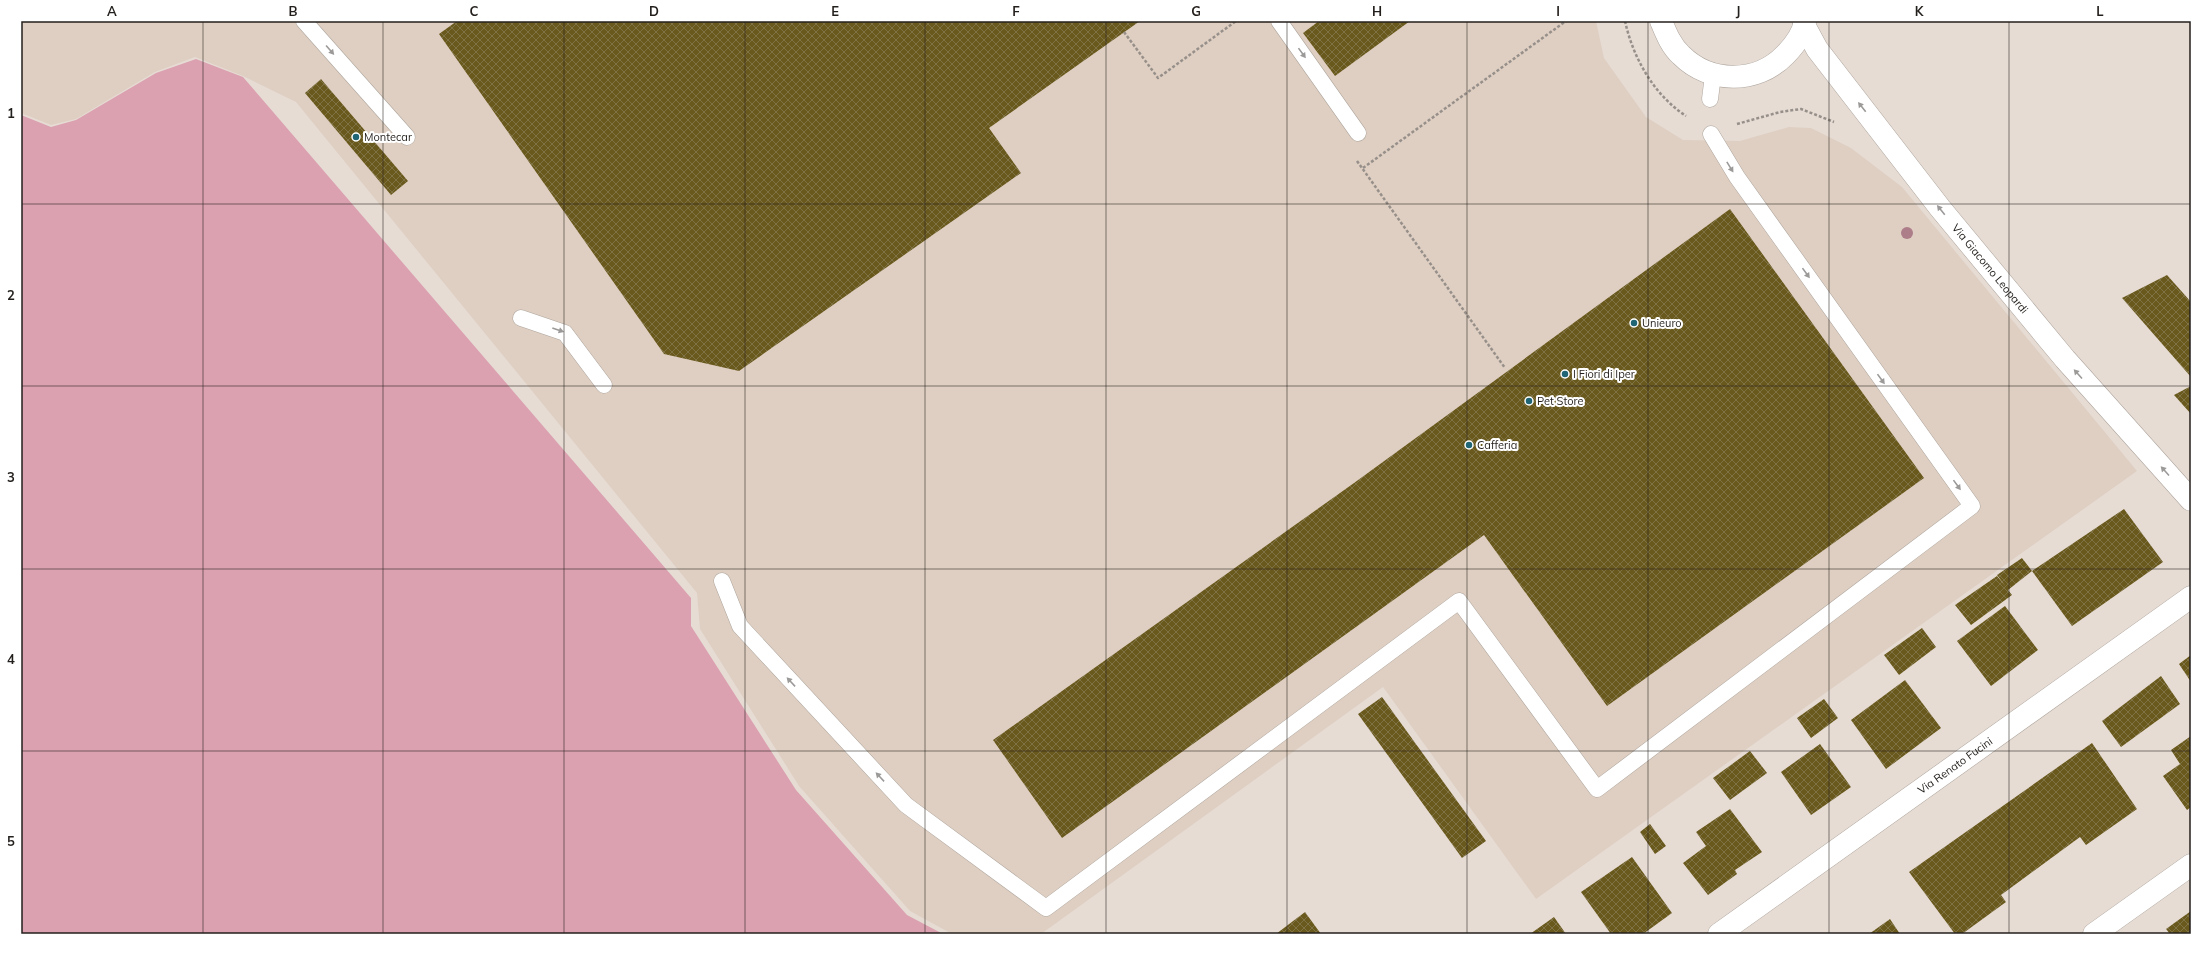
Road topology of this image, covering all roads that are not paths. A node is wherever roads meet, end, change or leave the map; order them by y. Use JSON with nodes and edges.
{"nodes":[{"id":1,"x":304,"y":21,"type":"edge"},
{"id":2,"x":1279,"y":21,"type":"edge"},
{"id":3,"x":1661,"y":21,"type":"edge"},
{"id":4,"x":1805,"y":23,"type":"edge"},
{"id":5,"x":1713,"y":75,"type":"junction"},
{"id":6,"x":1710,"y":99,"type":"dead end"},
{"id":7,"x":1358,"y":133,"type":"dead end"},
{"id":8,"x":1711,"y":134,"type":"dead end"},
{"id":9,"x":407,"y":137,"type":"dead end"},
{"id":10,"x":521,"y":318,"type":"dead end"},
{"id":11,"x":604,"y":385,"type":"dead end"},
{"id":12,"x":2191,"y":500,"type":"edge"},
{"id":13,"x":722,"y":581,"type":"dead end"},
{"id":14,"x":2191,"y":597,"type":"edge"},
{"id":15,"x":2191,"y":865,"type":"edge"},
{"id":16,"x":1719,"y":934,"type":"edge"},
{"id":17,"x":2094,"y":934,"type":"edge"}],
"edges":[{"from":1,"to":9,"type":"lane","one_way":true},
{"from":2,"to":7,"type":"lane","one_way":true},
{"from":3,"to":5,"type":"street","name":"Via Giacomo Leopardi"},
{"from":4,"to":5,"type":"street","name":"Via Giacomo Leopardi"},
{"from":12,"to":4,"type":"street","name":"Via Giacomo Leopardi","one_way":true},
{"from":5,"to":6,"type":"lane"},
{"from":8,"to":13,"type":"lane","one_way":true},
{"from":10,"to":11,"type":"lane","one_way":true},
{"from":14,"to":16,"type":"street","name":"Via Renato Fucini"},
{"from":15,"to":17,"type":"street"}]}
